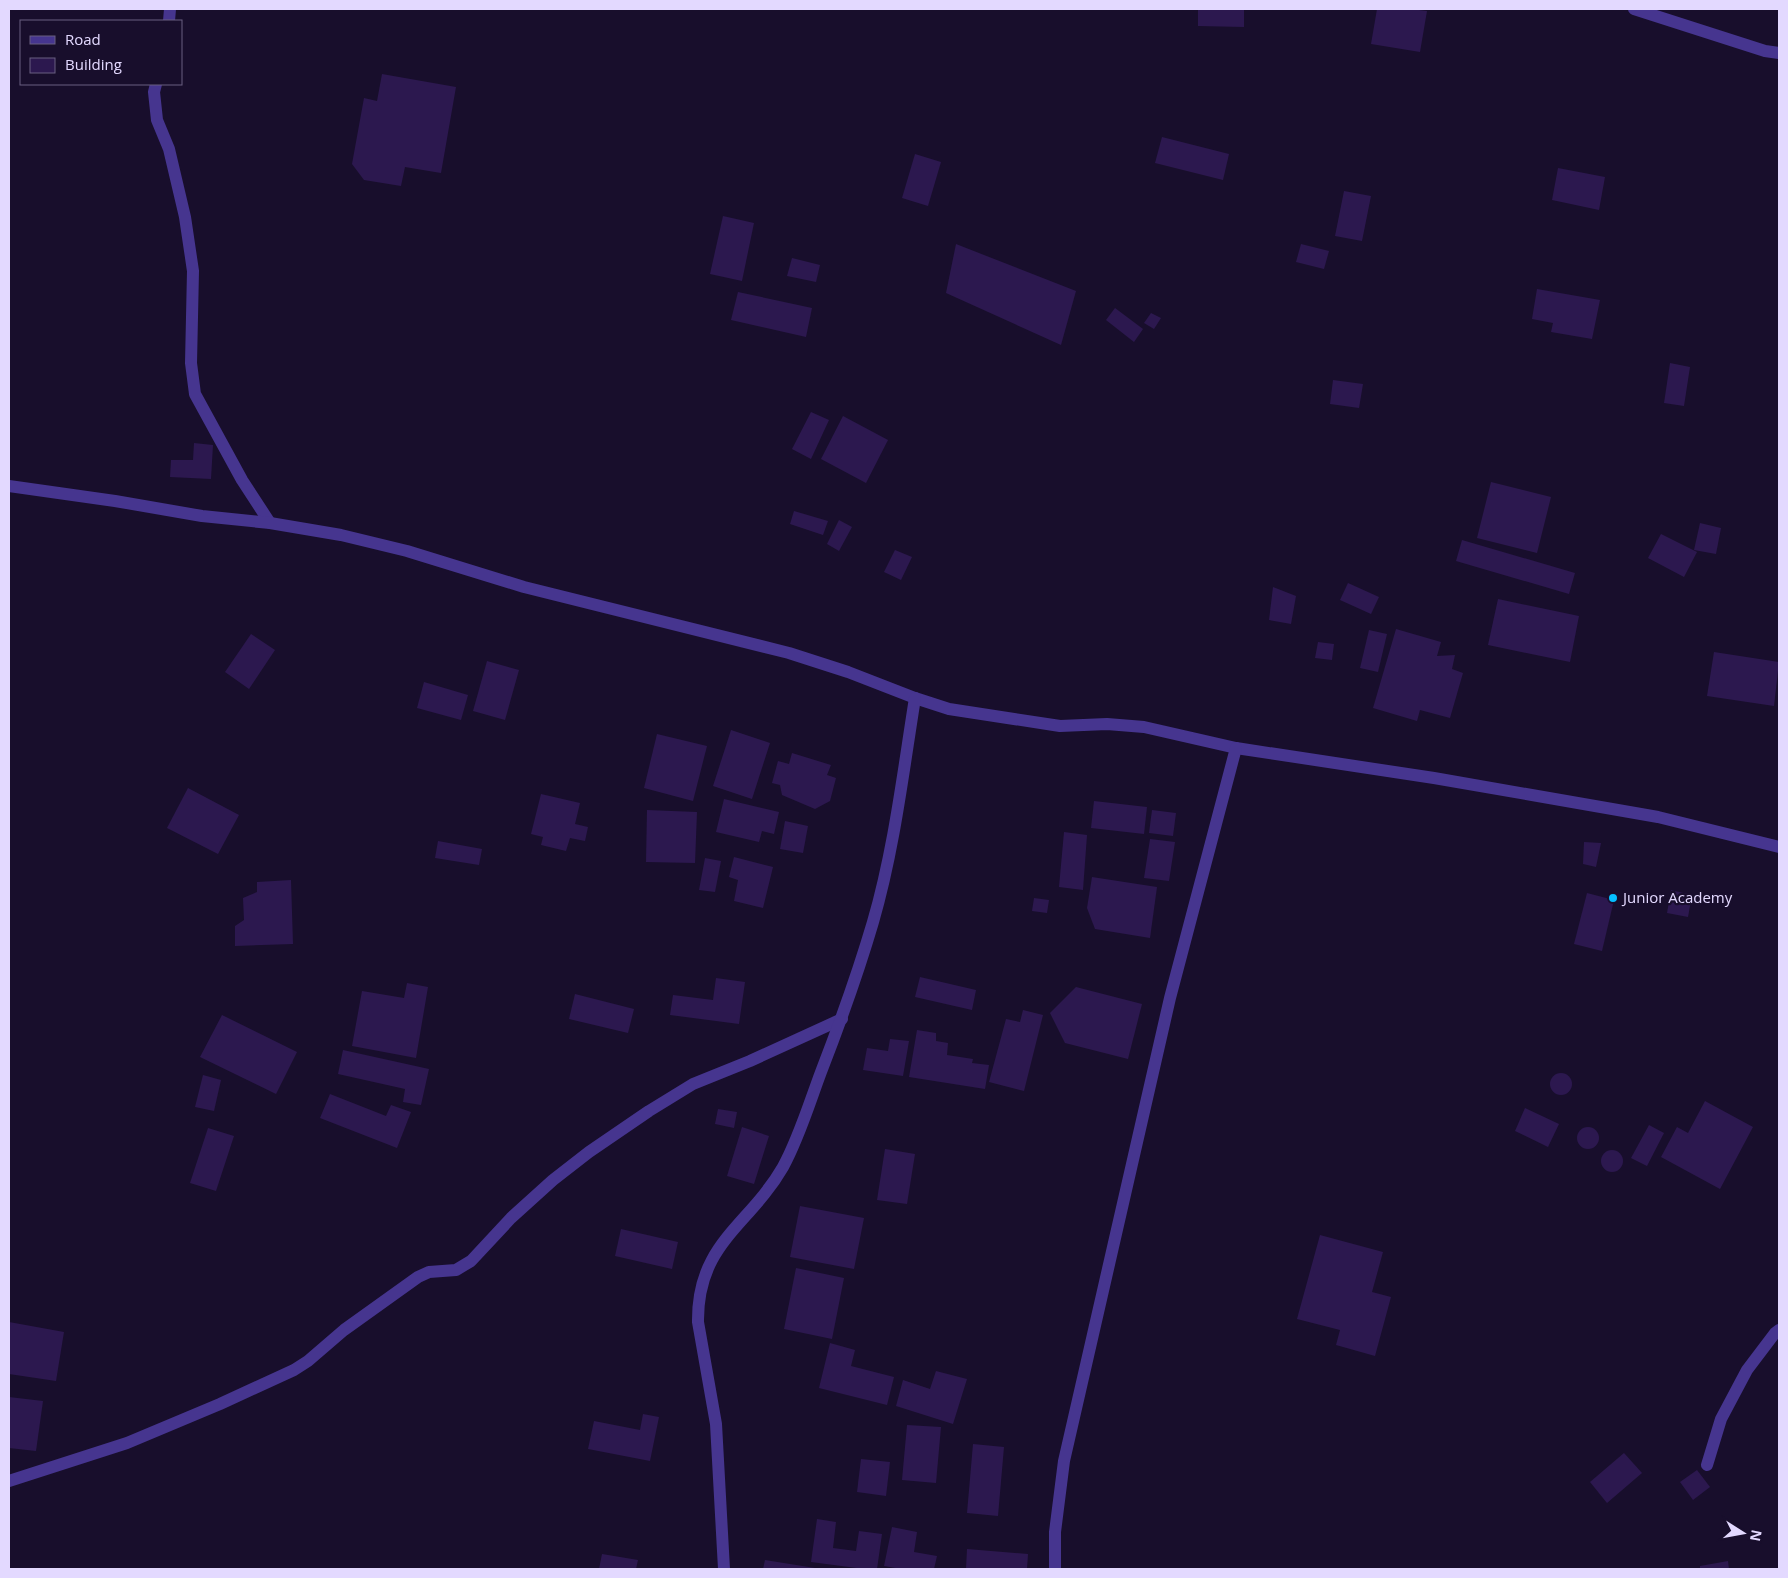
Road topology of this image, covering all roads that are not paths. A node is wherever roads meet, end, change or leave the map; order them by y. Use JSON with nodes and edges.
{"nodes":[{"id":1,"x":1634,"y":9,"type":"edge"},
{"id":2,"x":1779,"y":53,"type":"edge"},
{"id":3,"x":156,"y":85,"type":"edge"},
{"id":4,"x":9,"y":486,"type":"edge"},
{"id":5,"x":270,"y":523,"type":"junction"},
{"id":6,"x":914,"y":698,"type":"junction"},
{"id":7,"x":1236,"y":748,"type":"junction"},
{"id":8,"x":1779,"y":847,"type":"edge"},
{"id":9,"x":842,"y":1020,"type":"junction"},
{"id":10,"x":1779,"y":1330,"type":"edge"},
{"id":11,"x":1707,"y":1465,"type":"dead end"},
{"id":12,"x":9,"y":1481,"type":"edge"},
{"id":13,"x":724,"y":1569,"type":"edge"},
{"id":14,"x":1055,"y":1569,"type":"edge"}],
"edges":[{"from":1,"to":2,"type":"street"},
{"from":3,"to":5,"type":"street"},
{"from":4,"to":5,"type":"street"},
{"from":5,"to":6,"type":"street"},
{"from":6,"to":7,"type":"street"},
{"from":6,"to":9,"type":"street"},
{"from":7,"to":8,"type":"street"},
{"from":7,"to":14,"type":"street"},
{"from":9,"to":12,"type":"street"},
{"from":9,"to":13,"type":"street"},
{"from":10,"to":11,"type":"street"}]}
